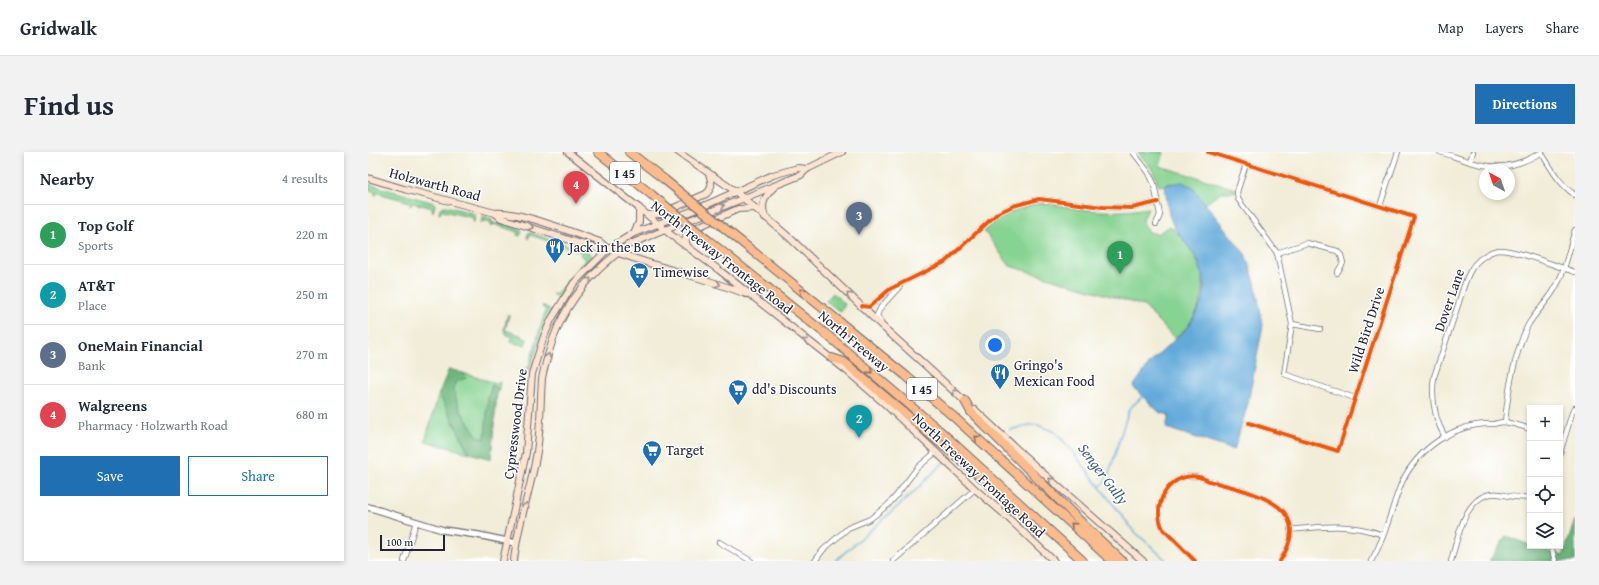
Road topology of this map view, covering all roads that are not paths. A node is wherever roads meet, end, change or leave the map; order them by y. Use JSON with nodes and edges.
{"nodes":[{"id":1,"x":568,"y":152,"type":"edge"},
{"id":2,"x":598,"y":152,"type":"edge"},
{"id":3,"x":629,"y":152,"type":"edge"},
{"id":4,"x":678,"y":152,"type":"edge"},
{"id":5,"x":842,"y":152,"type":"edge"},
{"id":6,"x":1133,"y":152,"type":"edge"},
{"id":7,"x":1208,"y":152,"type":"edge"},
{"id":8,"x":1398,"y":152,"type":"edge"},
{"id":9,"x":1440,"y":152,"type":"edge"},
{"id":10,"x":1473,"y":152,"type":"edge"},
{"id":11,"x":1541,"y":152,"type":"edge"},
{"id":12,"x":1470,"y":161,"type":"junction"},
{"id":13,"x":1246,"y":164,"type":"junction"},
{"id":14,"x":807,"y":169,"type":"junction"},
{"id":15,"x":710,"y":174,"type":"junction"},
{"id":16,"x":368,"y":178,"type":"edge"},
{"id":17,"x":776,"y":185,"type":"junction"},
{"id":18,"x":735,"y":191,"type":"junction"},
{"id":19,"x":1575,"y":196,"type":"edge"},
{"id":20,"x":743,"y":198,"type":"junction"},
{"id":21,"x":1158,"y":202,"type":"junction"},
{"id":22,"x":1380,"y":206,"type":"junction"},
{"id":23,"x":639,"y":208,"type":"junction"},
{"id":24,"x":755,"y":208,"type":"junction"},
{"id":25,"x":495,"y":213,"type":"junction"},
{"id":26,"x":648,"y":215,"type":"junction"},
{"id":27,"x":765,"y":217,"type":"junction"},
{"id":28,"x":658,"y":224,"type":"junction"},
{"id":29,"x":1156,"y":224,"type":"dead end"},
{"id":30,"x":664,"y":230,"type":"junction"},
{"id":31,"x":1575,"y":230,"type":"edge"},
{"id":32,"x":634,"y":233,"type":"junction"},
{"id":33,"x":588,"y":246,"type":"junction"},
{"id":34,"x":688,"y":248,"type":"junction"},
{"id":35,"x":608,"y":249,"type":"junction"},
{"id":36,"x":618,"y":253,"type":"junction"},
{"id":37,"x":1276,"y":253,"type":"junction"},
{"id":38,"x":594,"y":262,"type":"junction"},
{"id":39,"x":1564,"y":268,"type":"junction"},
{"id":40,"x":1575,"y":272,"type":"edge"},
{"id":41,"x":1337,"y":273,"type":"dead end"},
{"id":42,"x":901,"y":284,"type":"junction"},
{"id":43,"x":753,"y":297,"type":"junction"},
{"id":44,"x":862,"y":306,"type":"junction"},
{"id":45,"x":1292,"y":324,"type":"junction"},
{"id":46,"x":883,"y":327,"type":"junction"},
{"id":47,"x":1320,"y":328,"type":"dead end"},
{"id":48,"x":832,"y":358,"type":"junction"},
{"id":49,"x":532,"y":374,"type":"junction"},
{"id":50,"x":542,"y":377,"type":"junction"},
{"id":51,"x":1355,"y":398,"type":"junction"},
{"id":52,"x":965,"y":401,"type":"junction"},
{"id":53,"x":1575,"y":408,"type":"edge"},
{"id":54,"x":1505,"y":422,"type":"junction"},
{"id":55,"x":1249,"y":423,"type":"dead end"},
{"id":56,"x":1527,"y":428,"type":"edge"},
{"id":57,"x":1563,"y":436,"type":"edge"},
{"id":58,"x":1445,"y":437,"type":"junction"},
{"id":59,"x":936,"y":452,"type":"junction"},
{"id":60,"x":526,"y":454,"type":"junction"},
{"id":61,"x":537,"y":456,"type":"junction"},
{"id":62,"x":975,"y":489,"type":"junction"},
{"id":63,"x":1527,"y":497,"type":"edge"},
{"id":64,"x":368,"y":507,"type":"edge"},
{"id":65,"x":416,"y":522,"type":"junction"},
{"id":66,"x":1290,"y":530,"type":"junction"},
{"id":67,"x":1383,"y":535,"type":"junction"},
{"id":68,"x":506,"y":542,"type":"junction"},
{"id":69,"x":719,"y":542,"type":"dead end"},
{"id":70,"x":516,"y":543,"type":"junction"},
{"id":71,"x":1552,"y":549,"type":"edge"},
{"id":72,"x":1077,"y":555,"type":"junction"},
{"id":73,"x":404,"y":561,"type":"edge"},
{"id":74,"x":504,"y":561,"type":"edge"},
{"id":75,"x":514,"y":561,"type":"edge"},
{"id":76,"x":751,"y":561,"type":"edge"},
{"id":77,"x":815,"y":561,"type":"edge"},
{"id":78,"x":893,"y":561,"type":"edge"},
{"id":79,"x":1054,"y":561,"type":"edge"},
{"id":80,"x":1083,"y":561,"type":"edge"},
{"id":81,"x":1112,"y":561,"type":"edge"},
{"id":82,"x":1122,"y":561,"type":"edge"},
{"id":83,"x":1144,"y":561,"type":"edge"},
{"id":84,"x":1195,"y":561,"type":"edge"},
{"id":85,"x":1280,"y":561,"type":"edge"},
{"id":86,"x":1371,"y":561,"type":"edge"},
{"id":87,"x":1451,"y":561,"type":"edge"},
{"id":88,"x":1555,"y":561,"type":"edge"}],
"edges":[{"from":1,"to":23,"type":"main road","name":"North Freeway Frontage Road"},
{"from":2,"to":72,"type":"highway","name":"North Freeway","number":"I 45","one_way":true,"bridge":true},
{"from":81,"to":3,"type":"highway","name":"North Freeway","number":"I 45","one_way":true,"bridge":true},
{"from":4,"to":15,"type":"main road"},
{"from":5,"to":14,"type":"main road","name":"Cypresswood Drive"},
{"from":6,"to":21,"type":"street"},
{"from":7,"to":13,"type":"street"},
{"from":8,"to":22,"type":"street"},
{"from":9,"to":12,"type":"street"},
{"from":10,"to":12,"type":"street"},
{"from":11,"to":12,"type":"street"},
{"from":11,"to":19,"type":"street"},
{"from":13,"to":22,"type":"street"},
{"from":13,"to":37,"type":"street"},
{"from":14,"to":17,"type":"main road","name":"Cypresswood Drive"},
{"from":14,"to":18,"type":"main road","name":"Cypresswood Drive"},
{"from":15,"to":18,"type":"main road"},
{"from":15,"to":26,"type":"main road"},
{"from":16,"to":25,"type":"main road","name":"Holzwarth Road"},
{"from":17,"to":20,"type":"main road","name":"Cypresswood Drive"},
{"from":17,"to":27,"type":"main road"},
{"from":18,"to":20,"type":"main road"},
{"from":18,"to":28,"type":"main road","name":"Cypresswood Drive"},
{"from":20,"to":24,"type":"main road"},
{"from":30,"to":20,"type":"main road","name":"Cypresswood Drive","one_way":true},
{"from":21,"to":29,"type":"street"},
{"from":21,"to":42,"type":"street"},
{"from":22,"to":51,"type":"street","name":"Wild Bird Drive"},
{"from":23,"to":26,"type":"main road","name":"North Freeway Frontage Road"},
{"from":23,"to":32,"type":"main road"},
{"from":24,"to":27,"type":"main road"},
{"from":24,"to":34,"type":"main road"},
{"from":25,"to":33,"type":"main road","name":"Holzwarth Road","one_way":true},
{"from":25,"to":35,"type":"main road","name":"Holzwarth Road"},
{"from":26,"to":28,"type":"main road","name":"North Freeway Frontage Road"},
{"from":44,"to":27,"type":"main road","one_way":true},
{"from":28,"to":30,"type":"main road","name":"North Freeway Frontage Road"},
{"from":28,"to":32,"type":"main road","name":"Cypresswood Drive"},
{"from":30,"to":34,"type":"main road","name":"North Freeway Frontage Road"},
{"from":30,"to":36,"type":"main road","name":"Cypresswood Drive"},
{"from":31,"to":39,"type":"street"},
{"from":32,"to":35,"type":"main road","name":"Cypresswood Drive"},
{"from":33,"to":35,"type":"main road","name":"Holzwarth Road"},
{"from":33,"to":38,"type":"main road"},
{"from":34,"to":43,"type":"main road","name":"North Freeway Frontage Road"},
{"from":35,"to":36,"type":"main road","name":"Holzwarth Road"},
{"from":35,"to":38,"type":"main road","name":"Cypresswood Drive"},
{"from":36,"to":43,"type":"main road","name":"Holzwarth Road","one_way":true},
{"from":50,"to":36,"type":"main road","name":"Cypresswood Drive","one_way":true},
{"from":37,"to":41,"type":"street"},
{"from":37,"to":45,"type":"street"},
{"from":38,"to":49,"type":"main road","name":"Cypresswood Drive"},
{"from":39,"to":40,"type":"street","name":"Dover Lane"},
{"from":39,"to":54,"type":"street"},
{"from":39,"to":58,"type":"street","name":"Dover Lane"},
{"from":42,"to":44,"type":"street"},
{"from":42,"to":46,"type":"street"},
{"from":43,"to":48,"type":"main road","name":"North Freeway Frontage Road","one_way":true},
{"from":44,"to":46,"type":"main road"},
{"from":45,"to":47,"type":"street"},
{"from":45,"to":51,"type":"street"},
{"from":52,"to":46,"type":"main road","one_way":true},
{"from":48,"to":59,"type":"main road","name":"North Freeway Frontage Road"},
{"from":48,"to":72,"type":"highway"},
{"from":49,"to":50,"type":"main road"},
{"from":49,"to":60,"type":"main road","name":"Cypresswood Drive"},
{"from":50,"to":61,"type":"main road","name":"Cypresswood Drive"},
{"from":51,"to":55,"type":"street","name":"Wild Bird Drive"},
{"from":52,"to":82,"type":"highway"},
{"from":83,"to":52,"type":"main road","one_way":true},
{"from":53,"to":57,"type":"street"},
{"from":54,"to":56,"type":"street"},
{"from":54,"to":58,"type":"street"},
{"from":58,"to":67,"type":"street"},
{"from":59,"to":62,"type":"main road","name":"North Freeway Frontage Road"},
{"from":59,"to":77,"type":"street"},
{"from":60,"to":61,"type":"main road"},
{"from":60,"to":68,"type":"main road","name":"Cypresswood Drive"},
{"from":70,"to":61,"type":"main road","name":"Cypresswood Drive","one_way":true},
{"from":62,"to":78,"type":"street"},
{"from":62,"to":79,"type":"main road","name":"North Freeway Frontage Road"},
{"from":63,"to":87,"type":"street"},
{"from":64,"to":65,"type":"street"},
{"from":65,"to":68,"type":"street"},
{"from":65,"to":73,"type":"street"},
{"from":66,"to":67,"type":"street"},
{"from":66,"to":84,"type":"street"},
{"from":66,"to":85,"type":"street"},
{"from":67,"to":86,"type":"street"},
{"from":68,"to":70,"type":"street"},
{"from":68,"to":74,"type":"main road","name":"Cypresswood Drive"},
{"from":69,"to":76,"type":"street"},
{"from":70,"to":75,"type":"main road","name":"Cypresswood Drive"},
{"from":71,"to":88,"type":"street"},
{"from":72,"to":80,"type":"highway","name":"North Freeway","number":"I 45"}]}
